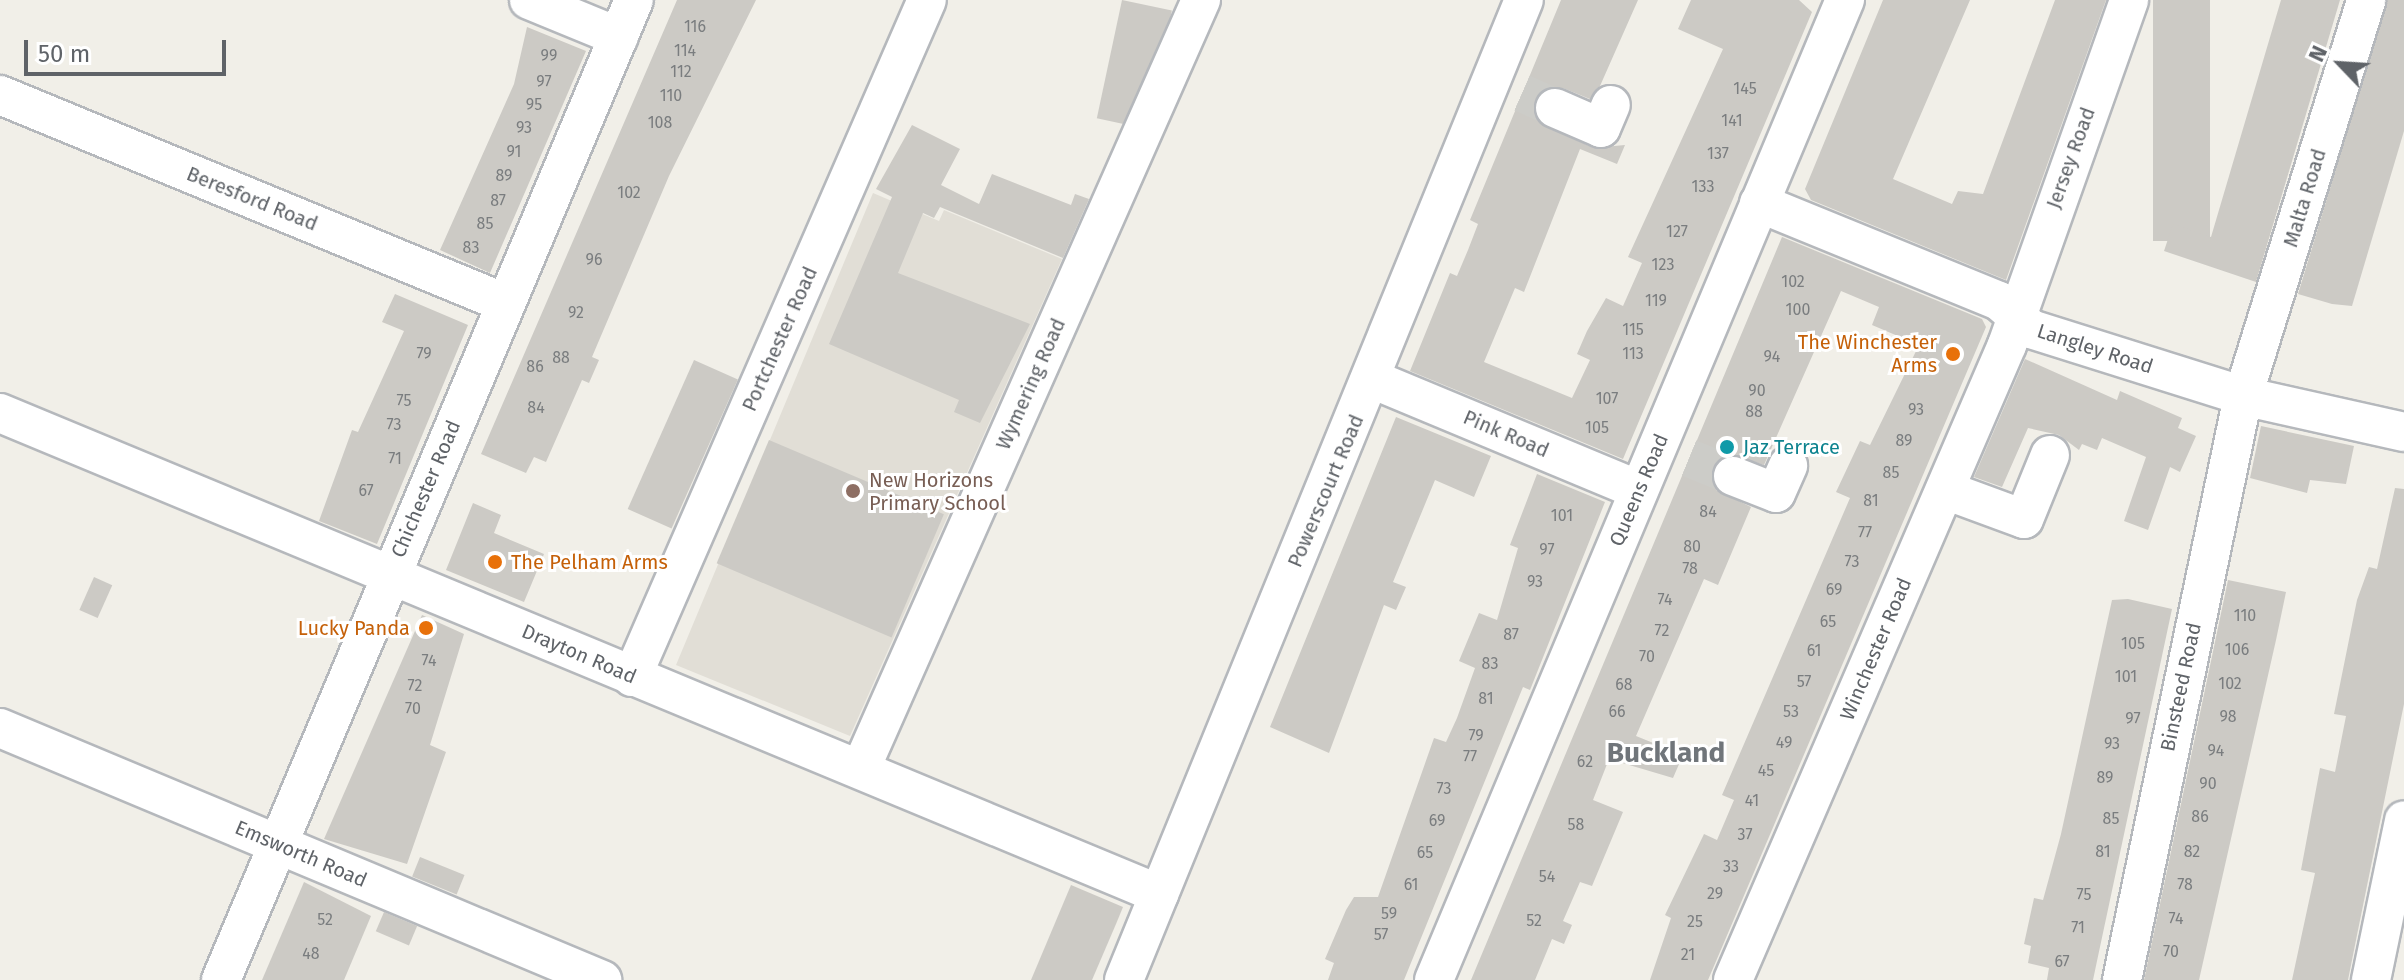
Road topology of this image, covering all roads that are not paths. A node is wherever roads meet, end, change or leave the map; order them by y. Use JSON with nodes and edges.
{"nodes":[{"id":1,"x":529,"y":0,"type":"edge"},
{"id":2,"x":634,"y":0,"type":"edge"},
{"id":3,"x":927,"y":0,"type":"edge"},
{"id":4,"x":1201,"y":0,"type":"edge"},
{"id":5,"x":1524,"y":0,"type":"edge"},
{"id":6,"x":1845,"y":0,"type":"edge"},
{"id":7,"x":2129,"y":0,"type":"edge"},
{"id":8,"x":2366,"y":0,"type":"edge"},
{"id":9,"x":619,"y":37,"type":"junction"},
{"id":10,"x":1523,"y":94,"type":"junction"},
{"id":11,"x":0,"y":95,"type":"edge"},
{"id":12,"x":1611,"y":105,"type":"dead end"},
{"id":13,"x":1759,"y":203,"type":"junction"},
{"id":14,"x":505,"y":303,"type":"junction"},
{"id":15,"x":2017,"y":317,"type":"junction"},
{"id":16,"x":1372,"y":379,"type":"junction"},
{"id":17,"x":2243,"y":396,"type":"junction"},
{"id":18,"x":0,"y":413,"type":"edge"},
{"id":19,"x":2404,"y":432,"type":"edge"},
{"id":20,"x":2050,"y":455,"type":"dead end"},
{"id":21,"x":1788,"y":466,"type":"dead end"},
{"id":22,"x":1733,"y":476,"type":"tunnel mouth"},
{"id":23,"x":1639,"y":490,"type":"junction"},
{"id":24,"x":1945,"y":490,"type":"junction"},
{"id":25,"x":391,"y":574,"type":"junction"},
{"id":26,"x":632,"y":677,"type":"junction"},
{"id":27,"x":0,"y":728,"type":"edge"},
{"id":28,"x":861,"y":768,"type":"junction"},
{"id":29,"x":2404,"y":820,"type":"edge"},
{"id":30,"x":278,"y":845,"type":"junction"},
{"id":31,"x":1159,"y":894,"type":"junction"},
{"id":32,"x":221,"y":980,"type":"edge"},
{"id":33,"x":602,"y":980,"type":"edge"},
{"id":34,"x":1124,"y":980,"type":"edge"},
{"id":35,"x":1434,"y":980,"type":"edge"},
{"id":36,"x":1733,"y":980,"type":"edge"},
{"id":37,"x":2122,"y":980,"type":"edge"},
{"id":38,"x":2371,"y":980,"type":"edge"}],
"edges":[{"from":1,"to":9,"type":"street"},
{"from":2,"to":9,"type":"street","name":"Chichester Road"},
{"from":3,"to":26,"type":"street","name":"Portchester Road"},
{"from":4,"to":28,"type":"street","name":"Wymering Road"},
{"from":5,"to":10,"type":"street","name":"Powerscourt Road"},
{"from":6,"to":13,"type":"street","name":"Queens Road"},
{"from":7,"to":15,"type":"street","name":"Jersey Road"},
{"from":8,"to":17,"type":"street","name":"Malta Road"},
{"from":9,"to":14,"type":"street","name":"Chichester Road"},
{"from":10,"to":12,"type":"street"},
{"from":10,"to":16,"type":"street","name":"Powerscourt Road"},
{"from":11,"to":14,"type":"street","name":"Beresford Road"},
{"from":13,"to":15,"type":"street","name":"Langley Road"},
{"from":13,"to":23,"type":"street","name":"Queens Road"},
{"from":14,"to":25,"type":"street","name":"Chichester Road"},
{"from":15,"to":17,"type":"street","name":"Langley Road"},
{"from":15,"to":24,"type":"street","name":"Winchester Road"},
{"from":16,"to":23,"type":"street","name":"Pink Road"},
{"from":16,"to":31,"type":"street","name":"Powerscourt Road"},
{"from":17,"to":19,"type":"street","name":"Langley Road"},
{"from":17,"to":37,"type":"street","name":"Binsteed Road"},
{"from":18,"to":25,"type":"street","name":"Drayton Road"},
{"from":20,"to":24,"type":"street"},
{"from":21,"to":22,"type":"street"},
{"from":23,"to":35,"type":"street","name":"Queens Road"},
{"from":24,"to":36,"type":"street","name":"Winchester Road"},
{"from":25,"to":26,"type":"street","name":"Drayton Road"},
{"from":25,"to":30,"type":"street","name":"Chichester Road"},
{"from":26,"to":28,"type":"street","name":"Drayton Road"},
{"from":27,"to":30,"type":"street","name":"Emsworth Road"},
{"from":28,"to":31,"type":"street","name":"Drayton Road"},
{"from":29,"to":38,"type":"street"},
{"from":30,"to":32,"type":"street","name":"Chichester Road"},
{"from":30,"to":33,"type":"street","name":"Emsworth Road"},
{"from":31,"to":34,"type":"street","name":"Powerscourt Road"}]}
